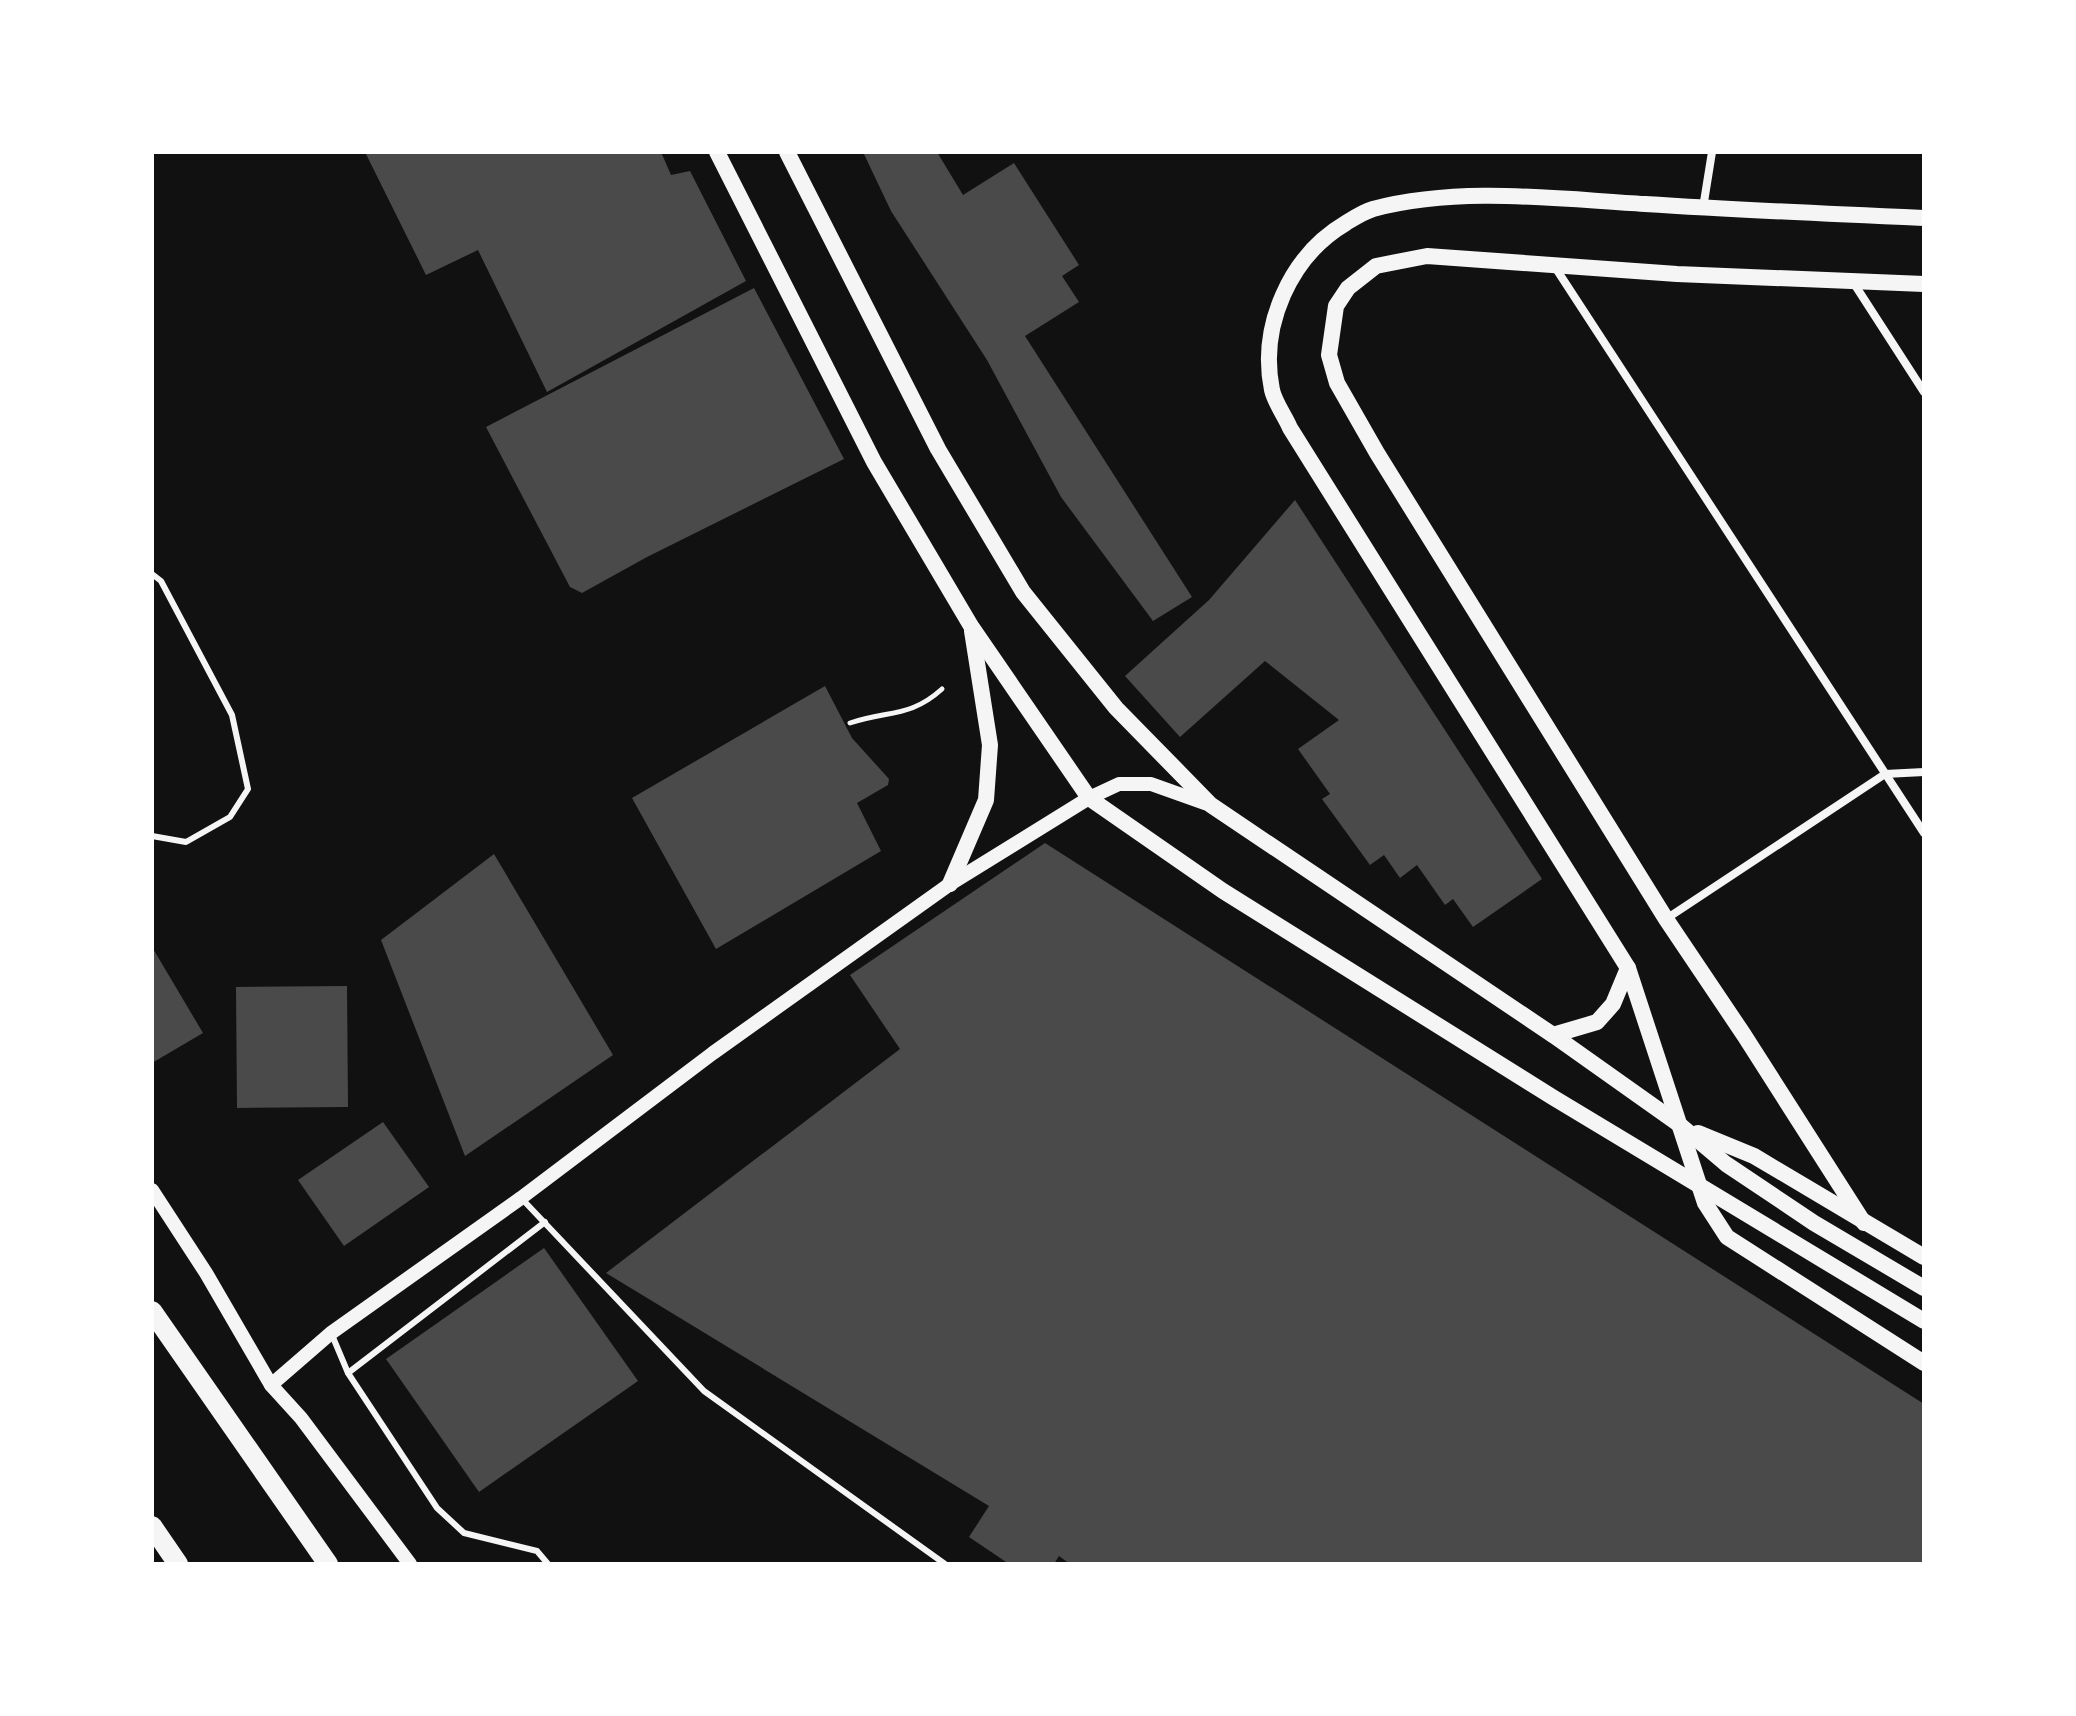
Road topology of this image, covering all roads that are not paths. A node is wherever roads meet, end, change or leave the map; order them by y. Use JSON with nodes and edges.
{"nodes":[{"id":1,"x":717,"y":152,"type":"edge"},
{"id":2,"x":787,"y":152,"type":"edge"},
{"id":3,"x":1712,"y":152,"type":"edge"},
{"id":4,"x":1703,"y":208,"type":"junction"},
{"id":5,"x":1924,"y":218,"type":"edge"},
{"id":6,"x":1552,"y":264,"type":"junction"},
{"id":7,"x":1852,"y":281,"type":"junction"},
{"id":8,"x":1924,"y":284,"type":"edge"},
{"id":9,"x":1924,"y":392,"type":"edge"},
{"id":10,"x":152,"y":574,"type":"edge"},
{"id":11,"x":971,"y":626,"type":"junction"},
{"id":12,"x":1924,"y":772,"type":"edge"},
{"id":13,"x":1885,"y":774,"type":"junction"},
{"id":14,"x":1089,"y":798,"type":"junction"},
{"id":15,"x":1211,"y":805,"type":"junction"},
{"id":16,"x":1924,"y":833,"type":"edge"},
{"id":17,"x":152,"y":836,"type":"edge"},
{"id":18,"x":950,"y":884,"type":"junction"},
{"id":19,"x":1666,"y":919,"type":"junction"},
{"id":20,"x":1628,"y":968,"type":"junction"},
{"id":21,"x":1553,"y":1035,"type":"junction"},
{"id":22,"x":1682,"y":1126,"type":"junction"},
{"id":23,"x":1698,"y":1185,"type":"junction"},
{"id":24,"x":152,"y":1190,"type":"edge"},
{"id":25,"x":521,"y":1198,"type":"junction"},
{"id":26,"x":545,"y":1222,"type":"junction"},
{"id":27,"x":1864,"y":1223,"type":"junction"},
{"id":28,"x":1924,"y":1257,"type":"edge"},
{"id":29,"x":1924,"y":1288,"type":"edge"},
{"id":30,"x":152,"y":1311,"type":"edge"},
{"id":31,"x":1924,"y":1321,"type":"edge"},
{"id":32,"x":331,"y":1333,"type":"junction"},
{"id":33,"x":1924,"y":1363,"type":"edge"},
{"id":34,"x":348,"y":1373,"type":"junction"},
{"id":35,"x":271,"y":1385,"type":"junction"},
{"id":36,"x":152,"y":1526,"type":"edge"},
{"id":37,"x":178,"y":1564,"type":"edge"},
{"id":38,"x":328,"y":1564,"type":"edge"},
{"id":39,"x":410,"y":1564,"type":"edge"},
{"id":40,"x":548,"y":1564,"type":"edge"},
{"id":41,"x":945,"y":1564,"type":"edge"}],
"edges":[{"from":1,"to":11,"type":"main road"},
{"from":2,"to":15,"type":"main road"},
{"from":3,"to":4,"type":"street"},
{"from":4,"to":5,"type":"main road"},
{"from":4,"to":20,"type":"main road"},
{"from":6,"to":7,"type":"main road"},
{"from":6,"to":13,"type":"street"},
{"from":6,"to":19,"type":"main road"},
{"from":7,"to":8,"type":"main road"},
{"from":7,"to":9,"type":"street"},
{"from":10,"to":17,"type":"lane"},
{"from":11,"to":14,"type":"main road"},
{"from":11,"to":18,"type":"main road"},
{"from":12,"to":13,"type":"street"},
{"from":13,"to":16,"type":"street"},
{"from":13,"to":19,"type":"street"},
{"from":14,"to":15,"type":"street"},
{"from":14,"to":18,"type":"street"},
{"from":14,"to":23,"type":"main road"},
{"from":15,"to":21,"type":"main road"},
{"from":18,"to":25,"type":"street"},
{"from":19,"to":27,"type":"main road"},
{"from":20,"to":21,"type":"main road"},
{"from":20,"to":22,"type":"main road"},
{"from":21,"to":22,"type":"main road"},
{"from":22,"to":23,"type":"main road"},
{"from":22,"to":27,"type":"main road"},
{"from":22,"to":29,"type":"main road"},
{"from":23,"to":31,"type":"main road"},
{"from":23,"to":33,"type":"main road"},
{"from":24,"to":35,"type":"street"},
{"from":25,"to":26,"type":"lane"},
{"from":25,"to":32,"type":"street"},
{"from":26,"to":34,"type":"lane"},
{"from":26,"to":41,"type":"lane"},
{"from":27,"to":28,"type":"main road"},
{"from":30,"to":38,"type":"main road"},
{"from":32,"to":34,"type":"lane"},
{"from":32,"to":35,"type":"street"},
{"from":34,"to":40,"type":"lane"},
{"from":35,"to":39,"type":"street"},
{"from":36,"to":37,"type":"main road"}]}
